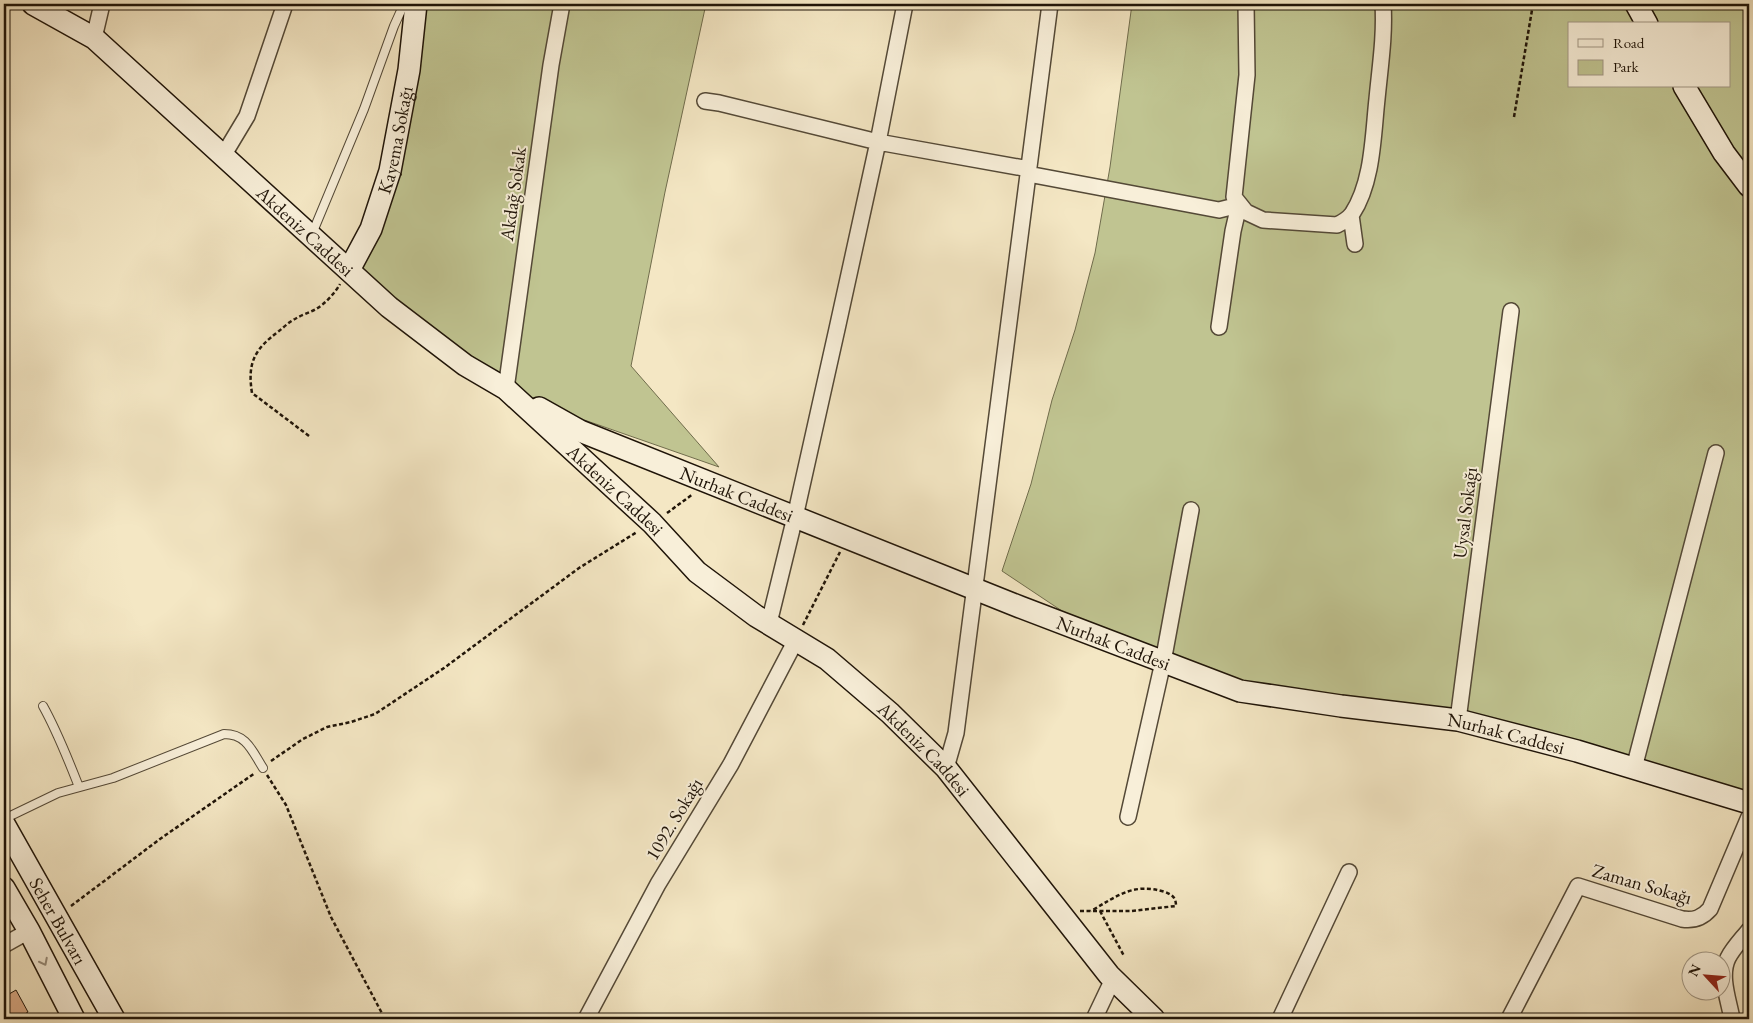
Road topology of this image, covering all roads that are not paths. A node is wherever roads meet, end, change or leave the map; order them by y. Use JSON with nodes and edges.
{"nodes":[{"id":1,"x":33,"y":4,"type":"edge"},
{"id":2,"x":102,"y":4,"type":"edge"},
{"id":3,"x":285,"y":4,"type":"edge"},
{"id":4,"x":404,"y":4,"type":"edge"},
{"id":5,"x":416,"y":4,"type":"edge"},
{"id":6,"x":562,"y":4,"type":"edge"},
{"id":7,"x":905,"y":4,"type":"edge"},
{"id":8,"x":1050,"y":4,"type":"edge"},
{"id":9,"x":1246,"y":4,"type":"edge"},
{"id":10,"x":1383,"y":4,"type":"edge"},
{"id":11,"x":1636,"y":4,"type":"edge"},
{"id":12,"x":1646,"y":22,"type":"edge"},
{"id":13,"x":94,"y":38,"type":"junction"},
{"id":14,"x":1685,"y":88,"type":"edge"},
{"id":15,"x":704,"y":101,"type":"dead end"},
{"id":16,"x":878,"y":142,"type":"junction"},
{"id":17,"x":223,"y":156,"type":"junction"},
{"id":18,"x":1028,"y":172,"type":"junction"},
{"id":19,"x":1749,"y":186,"type":"edge"},
{"id":20,"x":1239,"y":205,"type":"junction"},
{"id":21,"x":1352,"y":215,"type":"junction"},
{"id":22,"x":311,"y":236,"type":"junction"},
{"id":23,"x":1355,"y":244,"type":"dead end"},
{"id":24,"x":348,"y":270,"type":"junction"},
{"id":25,"x":1511,"y":311,"type":"dead end"},
{"id":26,"x":1220,"y":327,"type":"dead end"},
{"id":27,"x":506,"y":389,"type":"junction"},
{"id":28,"x":1716,"y":453,"type":"dead end"},
{"id":29,"x":1191,"y":510,"type":"dead end"},
{"id":30,"x":795,"y":517,"type":"junction"},
{"id":31,"x":975,"y":589,"type":"junction"},
{"id":32,"x":769,"y":623,"type":"junction"},
{"id":33,"x":796,"y":640,"type":"junction"},
{"id":34,"x":1163,"y":662,"type":"junction"},
{"id":35,"x":43,"y":706,"type":"dead end"},
{"id":36,"x":1458,"y":720,"type":"junction"},
{"id":37,"x":263,"y":768,"type":"road end"},
{"id":38,"x":946,"y":768,"type":"junction"},
{"id":39,"x":1634,"y":768,"type":"junction"},
{"id":40,"x":80,"y":787,"type":"junction"},
{"id":41,"x":1749,"y":803,"type":"edge"},
{"id":42,"x":1128,"y":817,"type":"dead end"},
{"id":43,"x":1749,"y":817,"type":"edge"},
{"id":44,"x":4,"y":819,"type":"edge"},
{"id":45,"x":4,"y":824,"type":"edge"},
{"id":46,"x":1349,"y":872,"type":"dead end"},
{"id":47,"x":4,"y":888,"type":"edge"},
{"id":48,"x":1749,"y":930,"type":"edge"},
{"id":49,"x":29,"y":931,"type":"junction"},
{"id":50,"x":4,"y":945,"type":"edge"},
{"id":51,"x":1113,"y":979,"type":"junction"},
{"id":52,"x":74,"y":1019,"type":"edge"},
{"id":53,"x":114,"y":1019,"type":"edge"},
{"id":54,"x":586,"y":1019,"type":"edge"},
{"id":55,"x":1094,"y":1019,"type":"edge"},
{"id":56,"x":1154,"y":1019,"type":"edge"},
{"id":57,"x":1280,"y":1019,"type":"edge"},
{"id":58,"x":1509,"y":1019,"type":"edge"},
{"id":59,"x":1732,"y":1019,"type":"edge"}],
"edges":[{"from":1,"to":13,"type":"street","name":"Akdeniz Caddesi"},
{"from":2,"to":13,"type":"street"},
{"from":3,"to":17,"type":"street"},
{"from":4,"to":22,"type":"lane"},
{"from":5,"to":24,"type":"street","name":"Kayema Sokağı"},
{"from":6,"to":27,"type":"street","name":"Akdağ Sokak"},
{"from":7,"to":16,"type":"street"},
{"from":8,"to":18,"type":"street"},
{"from":9,"to":20,"type":"street"},
{"from":10,"to":21,"type":"street"},
{"from":11,"to":12,"type":"street"},
{"from":13,"to":17,"type":"street","name":"Akdeniz Caddesi"},
{"from":14,"to":19,"type":"street"},
{"from":15,"to":16,"type":"street"},
{"from":16,"to":18,"type":"street"},
{"from":16,"to":30,"type":"street"},
{"from":17,"to":22,"type":"street","name":"Akdeniz Caddesi"},
{"from":18,"to":20,"type":"street"},
{"from":18,"to":31,"type":"street"},
{"from":20,"to":21,"type":"street"},
{"from":20,"to":26,"type":"street"},
{"from":21,"to":23,"type":"street"},
{"from":22,"to":24,"type":"street","name":"Akdeniz Caddesi"},
{"from":24,"to":27,"type":"street","name":"Akdeniz Caddesi"},
{"from":25,"to":36,"type":"street","name":"Uysal Sokağı"},
{"from":27,"to":30,"type":"street","name":"Nurhak Caddesi"},
{"from":27,"to":32,"type":"street","name":"Akdeniz Caddesi"},
{"from":28,"to":39,"type":"street"},
{"from":29,"to":34,"type":"street"},
{"from":30,"to":31,"type":"street","name":"Nurhak Caddesi"},
{"from":30,"to":32,"type":"street"},
{"from":31,"to":34,"type":"street","name":"Nurhak Caddesi"},
{"from":31,"to":38,"type":"street"},
{"from":32,"to":33,"type":"street","name":"Akdeniz Caddesi"},
{"from":33,"to":38,"type":"street","name":"Akdeniz Caddesi"},
{"from":33,"to":54,"type":"street","name":"1092. Sokağı"},
{"from":34,"to":36,"type":"street","name":"Nurhak Caddesi"},
{"from":34,"to":42,"type":"street"},
{"from":35,"to":40,"type":"lane"},
{"from":36,"to":39,"type":"street","name":"Nurhak Caddesi"},
{"from":37,"to":40,"type":"lane"},
{"from":38,"to":51,"type":"street","name":"Akdeniz Caddesi"},
{"from":39,"to":41,"type":"street","name":"Nurhak Caddesi"},
{"from":40,"to":44,"type":"lane"},
{"from":43,"to":58,"type":"street","name":"Zaman Sokağı"},
{"from":45,"to":53,"type":"street","name":"Seher Bulvarı"},
{"from":46,"to":57,"type":"street"},
{"from":47,"to":49,"type":"street","name":"Seher Bulvarı"},
{"from":48,"to":59,"type":"street"},
{"from":49,"to":50,"type":"street"},
{"from":49,"to":52,"type":"street","name":"Seher Bulvarı","one_way":true},
{"from":51,"to":55,"type":"street"},
{"from":51,"to":56,"type":"street","name":"Akdeniz Caddesi"}]}
